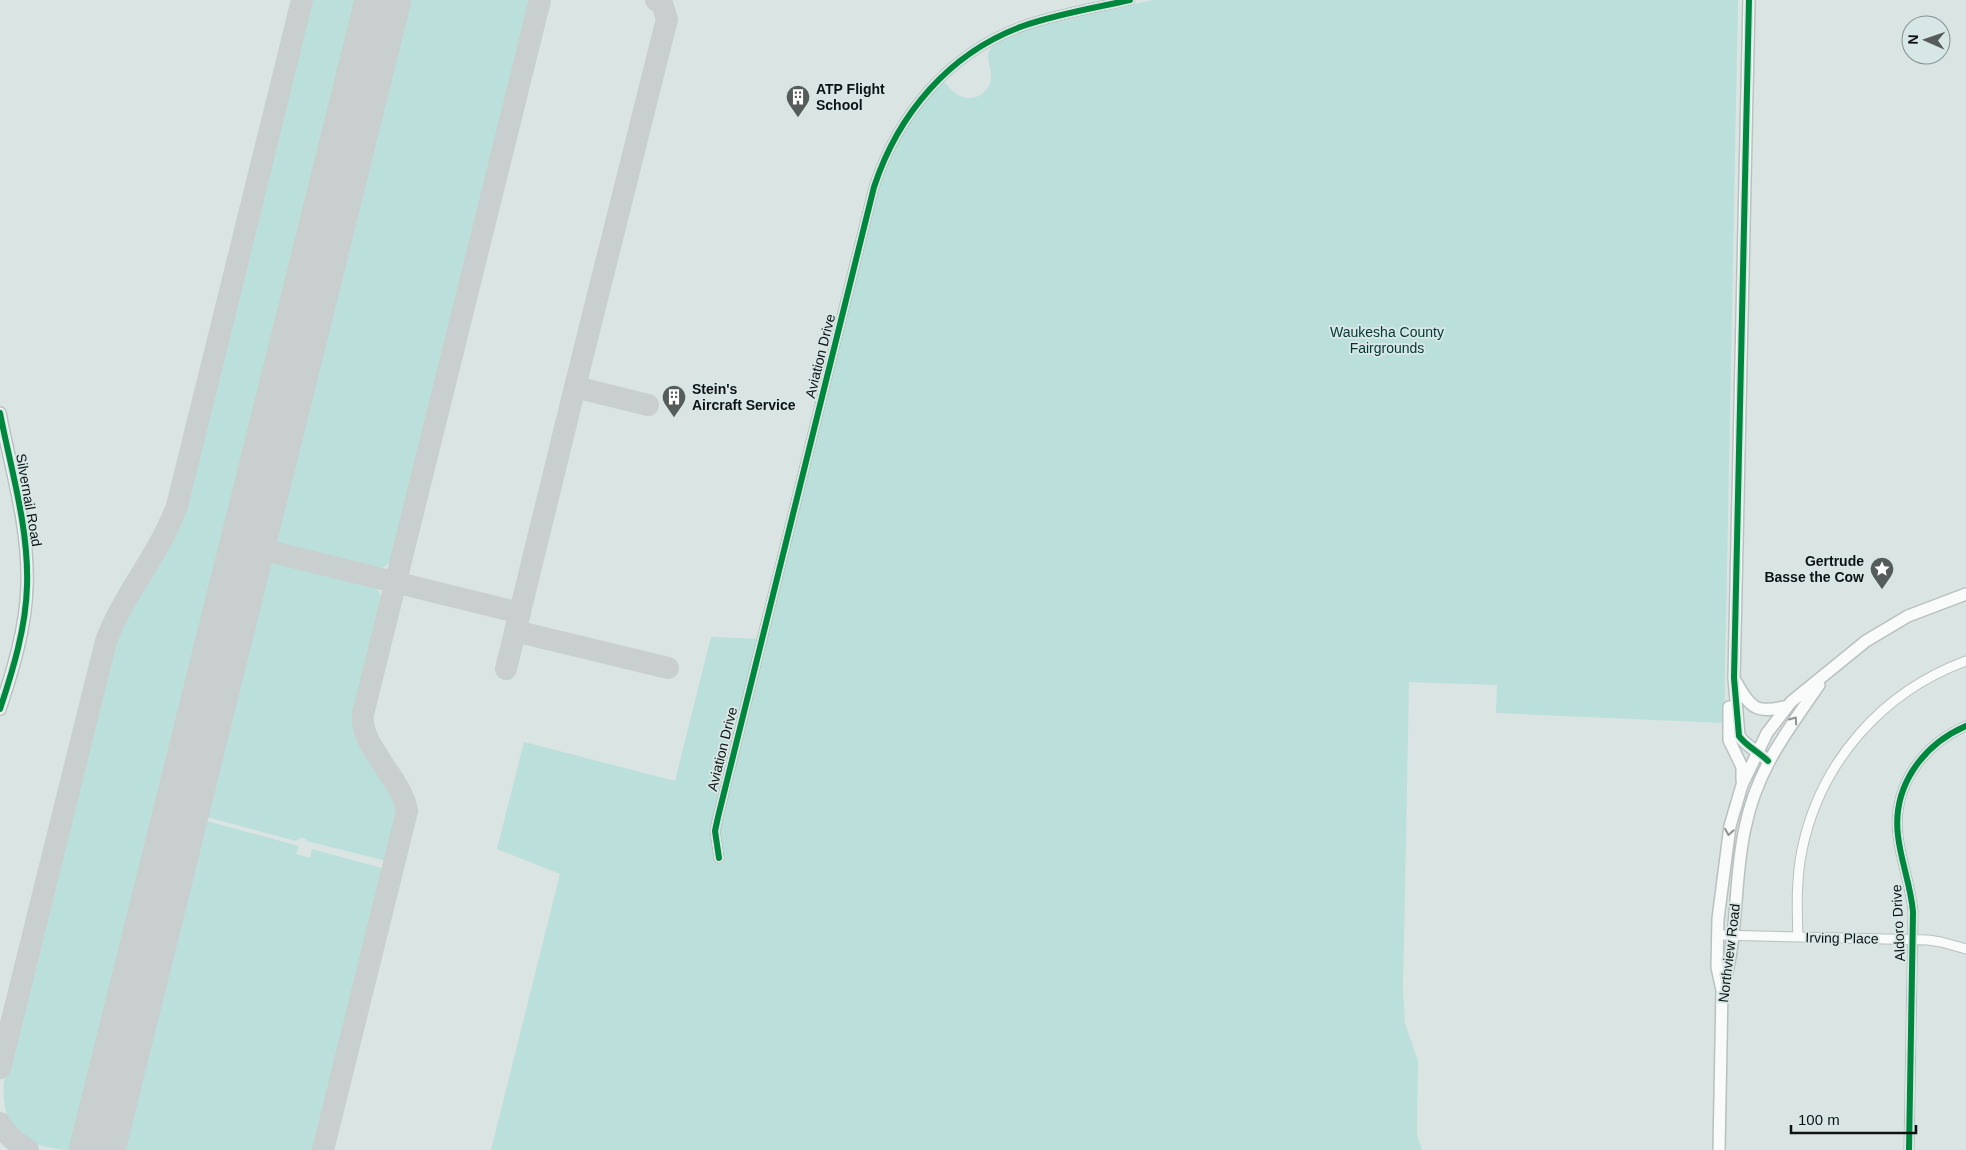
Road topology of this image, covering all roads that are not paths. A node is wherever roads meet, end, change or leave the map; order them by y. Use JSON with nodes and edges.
{"nodes":[{"id":1,"x":1130,"y":0,"type":"edge"},
{"id":2,"x":1749,"y":0,"type":"edge"},
{"id":3,"x":0,"y":413,"type":"edge"},
{"id":4,"x":1966,"y":594,"type":"edge"},
{"id":5,"x":1966,"y":661,"type":"edge"},
{"id":6,"x":1826,"y":675,"type":"junction"},
{"id":7,"x":1734,"y":678,"type":"junction"},
{"id":8,"x":1788,"y":706,"type":"junction"},
{"id":9,"x":0,"y":709,"type":"edge"},
{"id":10,"x":1966,"y":726,"type":"edge"},
{"id":11,"x":1729,"y":731,"type":"junction"},
{"id":12,"x":1755,"y":754,"type":"junction"},
{"id":13,"x":1768,"y":761,"type":"junction"},
{"id":14,"x":1742,"y":785,"type":"junction"},
{"id":15,"x":719,"y":858,"type":"dead end"},
{"id":16,"x":1718,"y":935,"type":"junction"},
{"id":17,"x":1732,"y":936,"type":"junction"},
{"id":18,"x":1798,"y":938,"type":"junction"},
{"id":19,"x":1913,"y":940,"type":"junction"},
{"id":20,"x":1966,"y":949,"type":"edge"},
{"id":21,"x":1722,"y":990,"type":"junction"},
{"id":22,"x":1719,"y":1150,"type":"edge"},
{"id":23,"x":1909,"y":1150,"type":"edge"}],
"edges":[{"from":1,"to":15,"type":"street","name":"Aviation Drive"},
{"from":2,"to":7,"type":"street"},
{"from":3,"to":9,"type":"street","name":"Silvernail Road"},
{"from":4,"to":6,"type":"street"},
{"from":5,"to":18,"type":"street"},
{"from":6,"to":8,"type":"street"},
{"from":13,"to":6,"type":"street","name":"Northview Road","one_way":true},
{"from":7,"to":8,"type":"street"},
{"from":7,"to":11,"type":"street"},
{"from":7,"to":12,"type":"street"},
{"from":8,"to":12,"type":"street"},
{"from":10,"to":19,"type":"street","name":"Aldoro Drive"},
{"from":11,"to":12,"type":"street"},
{"from":11,"to":14,"type":"street"},
{"from":12,"to":13,"type":"street"},
{"from":12,"to":14,"type":"street"},
{"from":13,"to":17,"type":"street","name":"Northview Road"},
{"from":14,"to":16,"type":"street","one_way":true},
{"from":16,"to":17,"type":"street","name":"Irving Place"},
{"from":16,"to":21,"type":"street"},
{"from":17,"to":18,"type":"street","name":"Irving Place"},
{"from":17,"to":21,"type":"street","name":"Northview Road"},
{"from":18,"to":19,"type":"street","name":"Irving Place"},
{"from":19,"to":20,"type":"street","name":"Irving Place"},
{"from":19,"to":23,"type":"street","name":"Aldoro Drive"},
{"from":21,"to":22,"type":"street","name":"Northview Road"}]}
